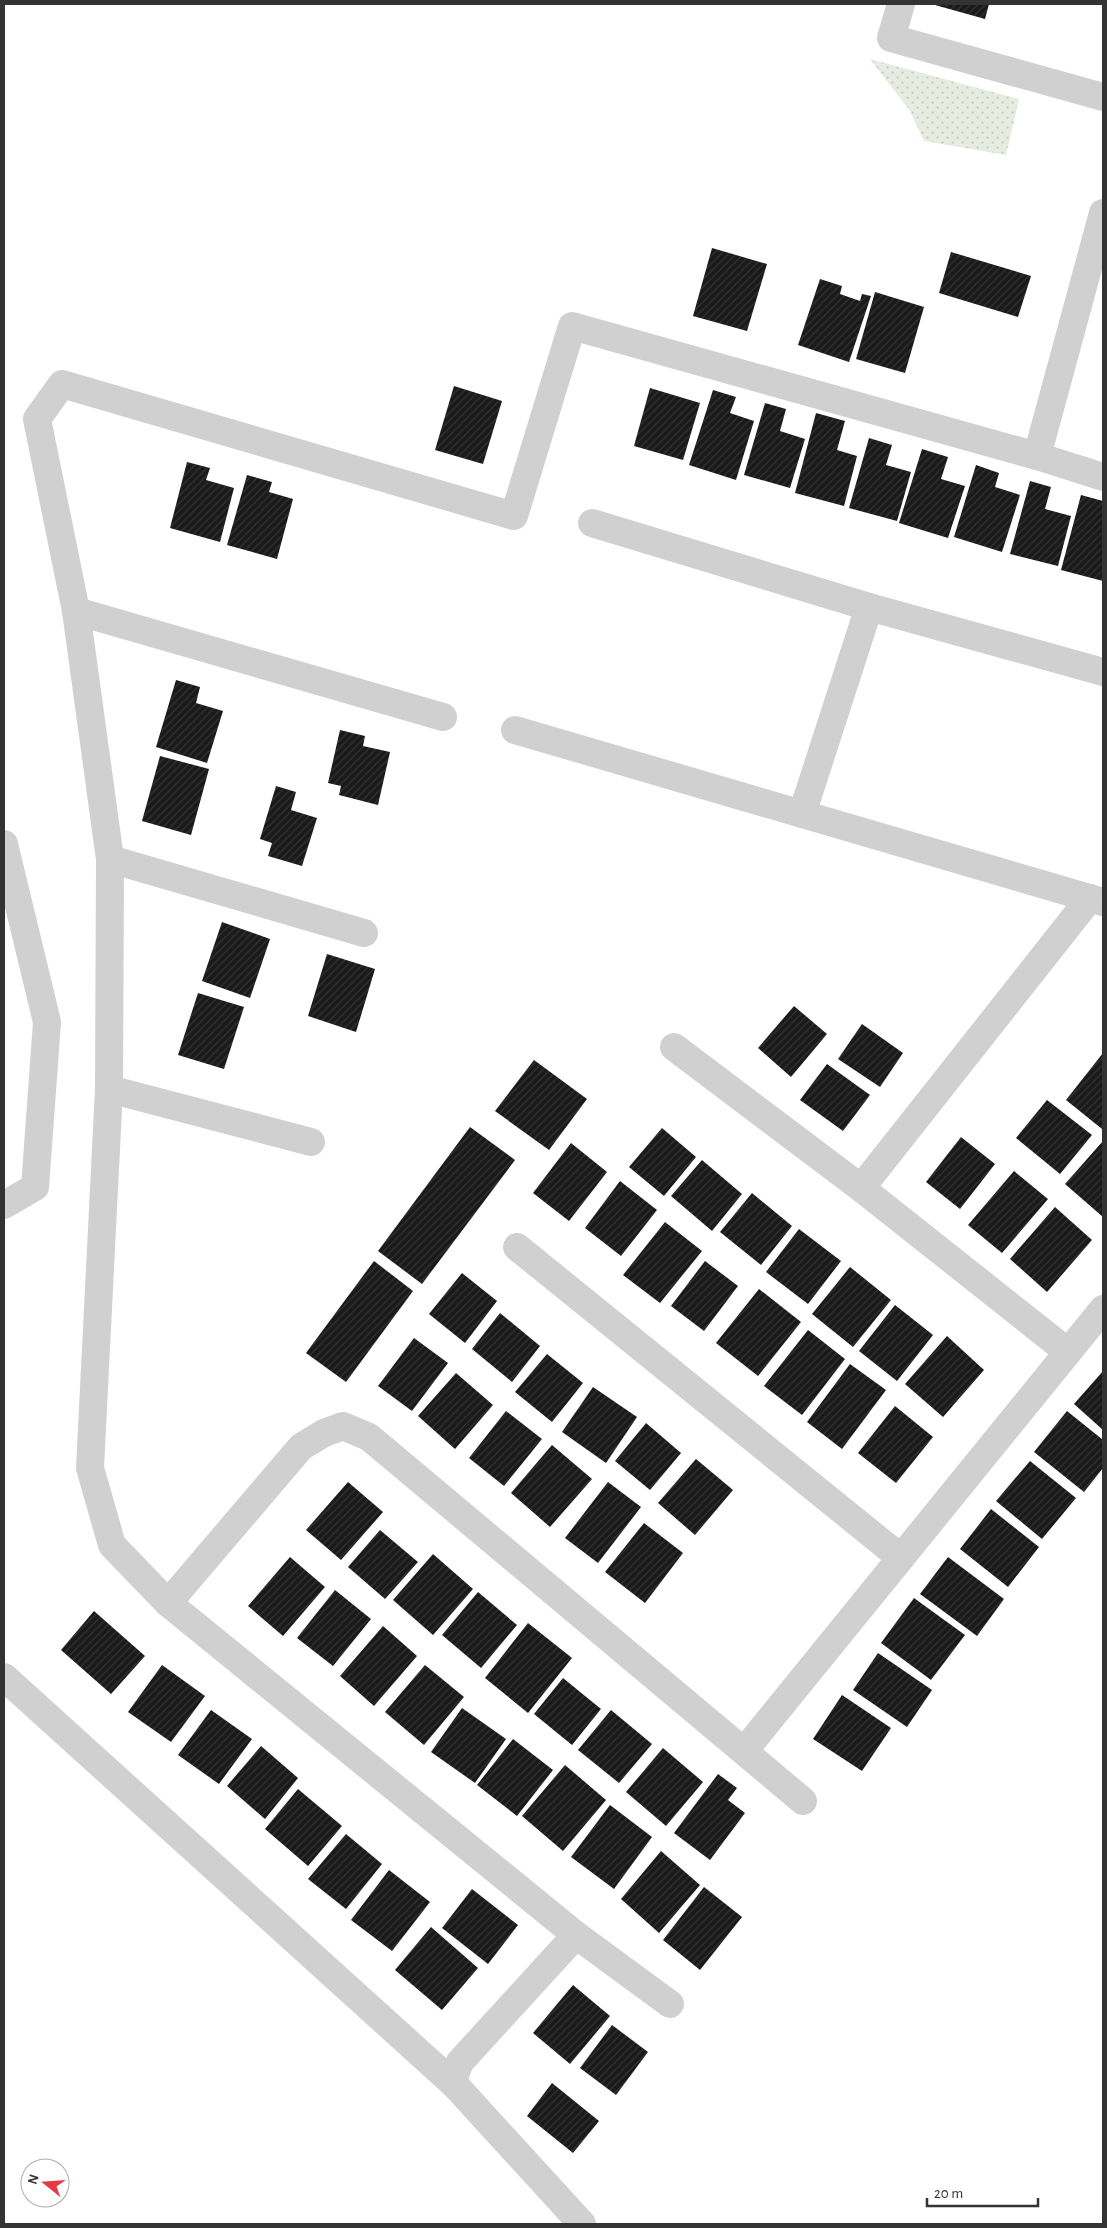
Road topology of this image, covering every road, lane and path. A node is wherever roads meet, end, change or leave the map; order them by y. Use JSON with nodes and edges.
{"nodes":[{"id":1,"x":901,"y":4,"type":"edge"},
{"id":2,"x":1103,"y":97,"type":"edge"},
{"id":3,"x":1103,"y":213,"type":"edge"},
{"id":4,"x":1097,"y":263,"type":"edge"},
{"id":5,"x":1037,"y":456,"type":"junction"},
{"id":6,"x":1103,"y":477,"type":"edge"},
{"id":7,"x":592,"y":523,"type":"dead end"},
{"id":8,"x":869,"y":607,"type":"junction"},
{"id":9,"x":76,"y":611,"type":"junction"},
{"id":10,"x":1103,"y":672,"type":"edge"},
{"id":11,"x":443,"y":717,"type":"dead end"},
{"id":12,"x":515,"y":730,"type":"dead end"},
{"id":13,"x":802,"y":814,"type":"junction"},
{"id":14,"x":4,"y":844,"type":"edge"},
{"id":15,"x":110,"y":859,"type":"junction"},
{"id":16,"x":1097,"y":900,"type":"edge"},
{"id":17,"x":364,"y":933,"type":"dead end"},
{"id":18,"x":674,"y":1047,"type":"dead end"},
{"id":19,"x":109,"y":1089,"type":"junction"},
{"id":20,"x":311,"y":1142,"type":"dead end"},
{"id":21,"x":861,"y":1188,"type":"junction"},
{"id":22,"x":4,"y":1205,"type":"edge"},
{"id":23,"x":517,"y":1247,"type":"dead end"},
{"id":24,"x":1103,"y":1309,"type":"edge"},
{"id":25,"x":1068,"y":1352,"type":"junction"},
{"id":26,"x":901,"y":1558,"type":"junction"},
{"id":27,"x":168,"y":1603,"type":"junction"},
{"id":28,"x":4,"y":1677,"type":"edge"},
{"id":29,"x":744,"y":1750,"type":"junction"},
{"id":30,"x":803,"y":1801,"type":"dead end"},
{"id":31,"x":576,"y":1935,"type":"junction"},
{"id":32,"x":670,"y":2004,"type":"dead end"},
{"id":33,"x":455,"y":2084,"type":"junction"},
{"id":34,"x":582,"y":2224,"type":"edge"}],
"edges":[{"from":1,"to":2,"type":"street"},
{"from":3,"to":4,"type":"street"},
{"from":4,"to":5,"type":"street"},
{"from":5,"to":6,"type":"street"},
{"from":5,"to":9,"type":"street"},
{"from":7,"to":8,"type":"street"},
{"from":8,"to":10,"type":"street"},
{"from":8,"to":13,"type":"street"},
{"from":9,"to":11,"type":"street"},
{"from":9,"to":15,"type":"street"},
{"from":12,"to":13,"type":"street"},
{"from":13,"to":16,"type":"street"},
{"from":14,"to":22,"type":"street"},
{"from":15,"to":17,"type":"street"},
{"from":15,"to":19,"type":"street"},
{"from":16,"to":21,"type":"street"},
{"from":18,"to":21,"type":"street"},
{"from":19,"to":20,"type":"street"},
{"from":19,"to":27,"type":"street"},
{"from":21,"to":25,"type":"street"},
{"from":23,"to":26,"type":"street"},
{"from":24,"to":25,"type":"street"},
{"from":25,"to":26,"type":"street"},
{"from":26,"to":29,"type":"street"},
{"from":27,"to":29,"type":"street"},
{"from":27,"to":31,"type":"street"},
{"from":28,"to":33,"type":"street"},
{"from":29,"to":30,"type":"street"},
{"from":31,"to":32,"type":"street"},
{"from":31,"to":33,"type":"street"},
{"from":33,"to":34,"type":"street"}]}
